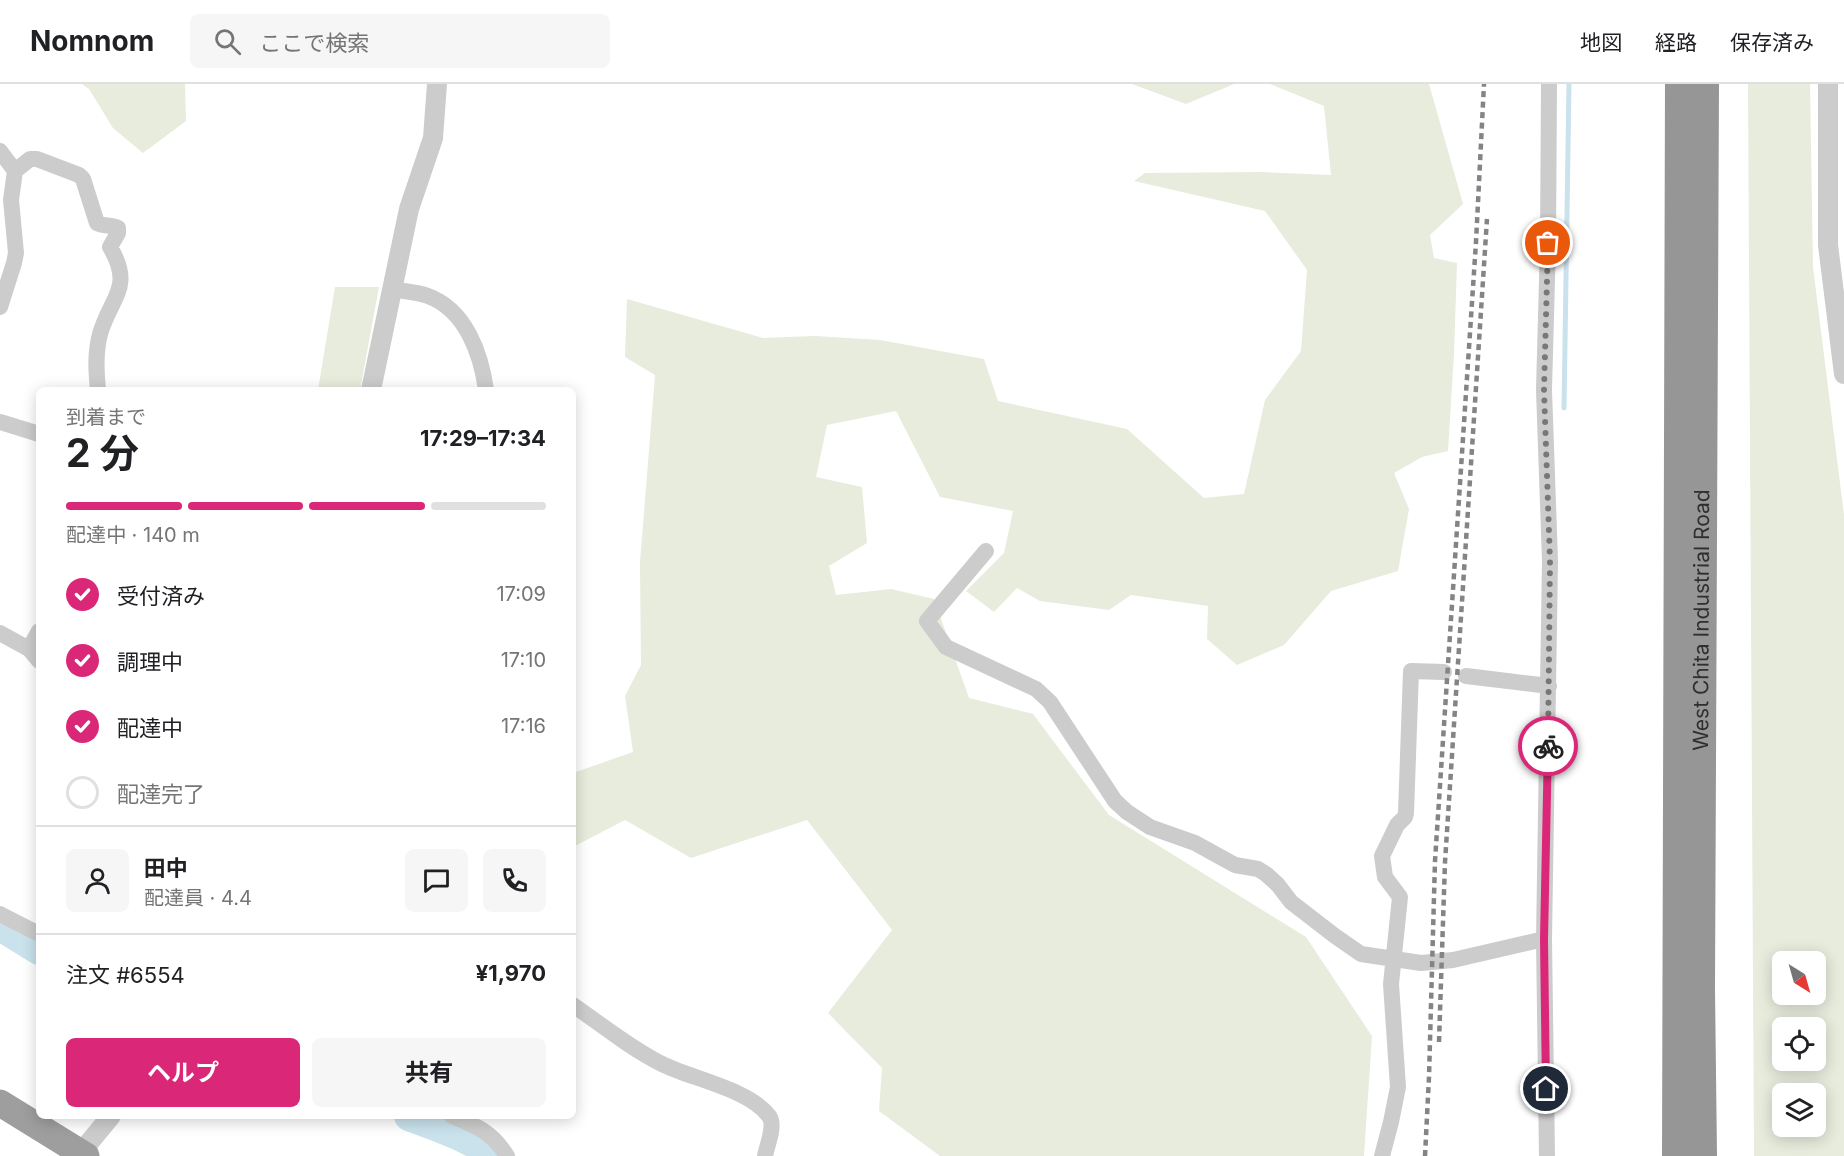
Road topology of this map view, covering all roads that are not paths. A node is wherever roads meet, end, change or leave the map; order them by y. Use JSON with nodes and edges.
{"nodes":[{"id":1,"x":437,"y":84,"type":"edge"},
{"id":2,"x":1548,"y":84,"type":"edge"},
{"id":3,"x":1680,"y":84,"type":"edge"},
{"id":4,"x":1704,"y":84,"type":"edge"},
{"id":5,"x":1828,"y":84,"type":"edge"},
{"id":6,"x":0,"y":151,"type":"edge"},
{"id":7,"x":15,"y":171,"type":"junction"},
{"id":8,"x":391,"y":289,"type":"junction"},
{"id":9,"x":0,"y":307,"type":"edge"},
{"id":10,"x":1844,"y":374,"type":"edge"},
{"id":11,"x":98,"y":387,"type":"edge"},
{"id":12,"x":372,"y":387,"type":"edge"},
{"id":13,"x":486,"y":387,"type":"edge"},
{"id":14,"x":0,"y":422,"type":"edge"},
{"id":15,"x":36,"y":433,"type":"edge"},
{"id":16,"x":986,"y":550,"type":"dead end"},
{"id":17,"x":0,"y":633,"type":"edge"},
{"id":18,"x":34,"y":655,"type":"edge"},
{"id":19,"x":1444,"y":672,"type":"dead end"},
{"id":20,"x":1466,"y":676,"type":"dead end"},
{"id":21,"x":1549,"y":686,"type":"junction"},
{"id":22,"x":0,"y":914,"type":"edge"},
{"id":23,"x":36,"y":932,"type":"edge"},
{"id":24,"x":1544,"y":939,"type":"junction"},
{"id":25,"x":1392,"y":958,"type":"junction"},
{"id":26,"x":576,"y":1007,"type":"edge"},
{"id":27,"x":0,"y":1103,"type":"edge"},
{"id":28,"x":109,"y":1119,"type":"edge"},
{"id":29,"x":467,"y":1119,"type":"edge"},
{"id":30,"x":482,"y":1122,"type":"edge"},
{"id":31,"x":82,"y":1155,"type":"edge"},
{"id":32,"x":507,"y":1156,"type":"edge"},
{"id":33,"x":765,"y":1156,"type":"edge"},
{"id":34,"x":1382,"y":1156,"type":"edge"},
{"id":35,"x":1547,"y":1156,"type":"edge"},
{"id":36,"x":1677,"y":1156,"type":"edge"},
{"id":37,"x":1702,"y":1156,"type":"edge"}],
"edges":[{"from":1,"to":8,"type":"street"},
{"from":2,"to":21,"type":"street"},
{"from":3,"to":36,"type":"highway","name":"West Chita Industrial Road"},
{"from":4,"to":37,"type":"highway","name":"West Chita Industrial Road"},
{"from":5,"to":10,"type":"street"},
{"from":6,"to":7,"type":"street"},
{"from":7,"to":9,"type":"street"},
{"from":7,"to":11,"type":"street"},
{"from":8,"to":12,"type":"street"},
{"from":8,"to":13,"type":"street"},
{"from":14,"to":15,"type":"street"},
{"from":16,"to":25,"type":"street"},
{"from":17,"to":18,"type":"street"},
{"from":19,"to":25,"type":"street"},
{"from":20,"to":21,"type":"street"},
{"from":21,"to":24,"type":"street"},
{"from":22,"to":23,"type":"street"},
{"from":24,"to":25,"type":"street"},
{"from":24,"to":35,"type":"street"},
{"from":25,"to":34,"type":"street"},
{"from":26,"to":33,"type":"street"},
{"from":27,"to":31,"type":"highway"},
{"from":28,"to":31,"type":"street"},
{"from":29,"to":30,"type":"street"},
{"from":30,"to":32,"type":"street"}]}
